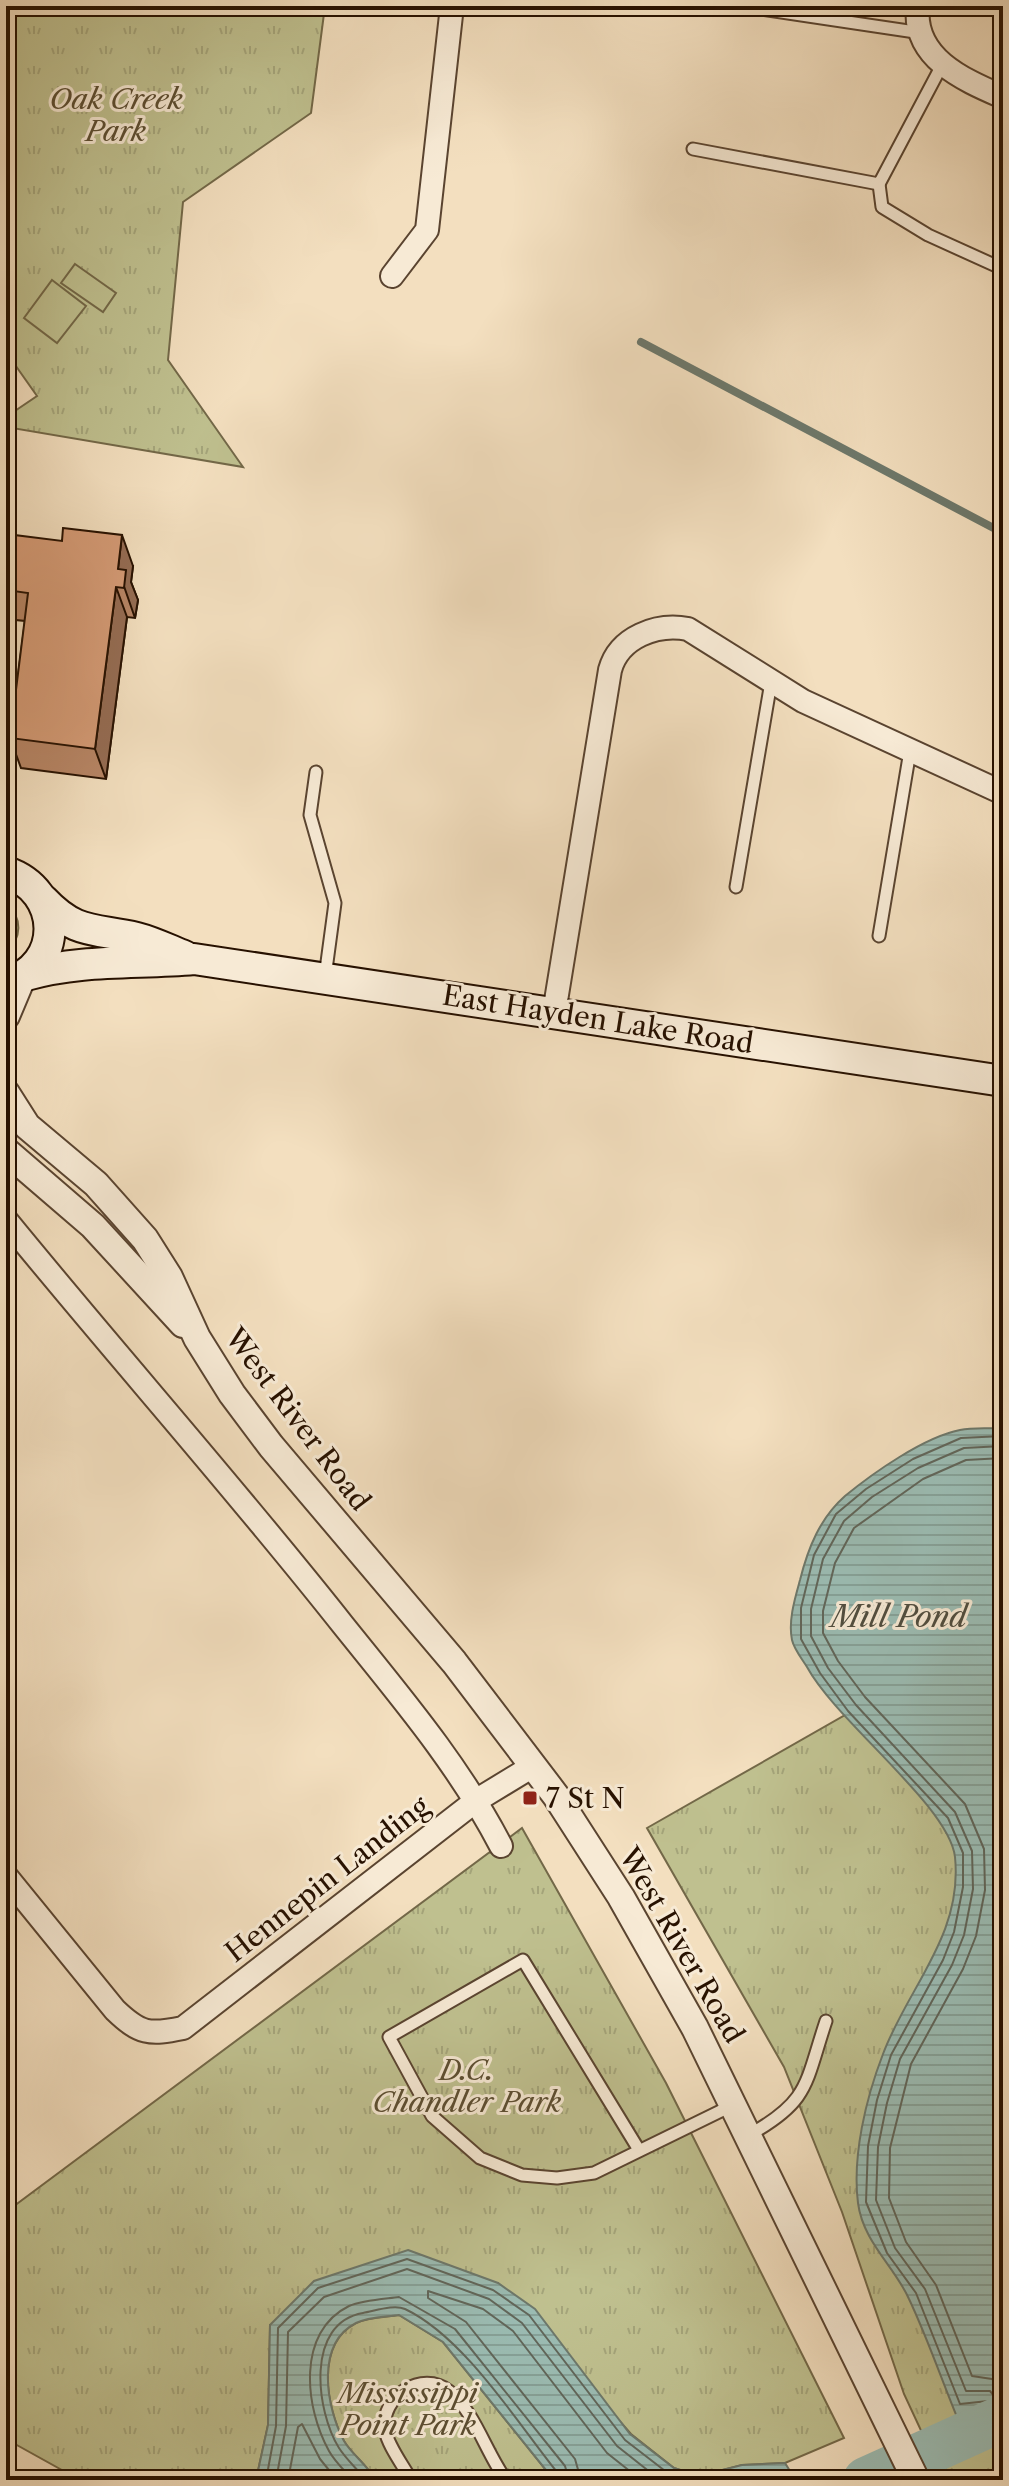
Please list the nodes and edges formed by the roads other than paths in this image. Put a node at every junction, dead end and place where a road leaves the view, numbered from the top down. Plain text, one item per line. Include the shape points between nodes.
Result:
1 (452, 6) edge
2 (740, 6) edge
3 (918, 6) edge
4 (923, 33) junction
5 (942, 65) junction
6 (1003, 97) edge
7 (693, 149) dead end
8 (879, 184) junction
9 (1003, 269) edge
10 (392, 276) dead end
11 (771, 682) junction
12 (910, 751) junction
13 (316, 772) dead end
14 (1003, 793) edge
15 (6, 872) edge
16 (736, 887) dead end
17 (43, 900) junction
18 (879, 936) dead end
19 (194, 959) junction
20 (325, 977) junction
21 (18, 979) edge
22 (554, 1013) junction
23 (6, 1016) edge
24 (1003, 1081) edge
25 (6, 1093) edge
26 (6, 1151) edge
27 (6, 1220) edge
28 (197, 1338) junction
29 (533, 1766) junction
30 (477, 1800) junction
31 (501, 1846) dead end
32 (6, 1876) edge
33 (826, 2021) dead end
34 (735, 2105) junction
35 (749, 2135) junction
36 (639, 2150) junction
37 (411, 2480) edge
38 (506, 2480) edge
39 (916, 2480) edge

1 - 10 street via 427,230
2 - 4 lane
3 - 4 street
4 - 5 street
5 - 6 street
5 - 8 lane
7 - 8 lane
8 - 9 lane via 882,207
11 - 12 street
11 - 16 lane
11 - 22 street via 709,640 671,626 620,648 608,678
12 - 14 street
12 - 18 lane
13 - 20 lane via 310,815 335,903
15 - 17 main road, East Hayden Lake Road via 22,878
17 - 19 main road, East Hayden Lake Road via 72,926 139,939
17 - 21 main road via 50,932 46,949
19 - 20 main road, East Hayden Lake Road
19 - 21 main road, East Hayden Lake Road via 137,964 107,960 55,966
20 - 22 main road, East Hayden Lake Road
21 - 23 street
22 - 24 main road, East Hayden Lake Road
25 - 28 street, West River Road via 27,1126 96,1184 145,1239
26 - 28 street, West River Road via 93,1226
27 - 30 street via 321,1597
28 - 29 street, West River Road via 271,1446 454,1662
29 - 30 street, Hennepin Landing
29 - 34 street, West River Road via 621,1897
30 - 31 street
30 - 32 street, Hennepin Landing via 183,2028 156,2033 134,2028 115,2010
33 - 35 lane via 802,2094 784,2115
34 - 35 street, West River Road
34 - 36 lane
35 - 39 street, West River Road
36 - 36 lane via 523,1960 389,2037 432,2116 480,2158 522,2175 557,2178 594,2173
37 - 38 lane via 385,2431 387,2414 395,2398 411,2385 429,2382 447,2389 464,2408

